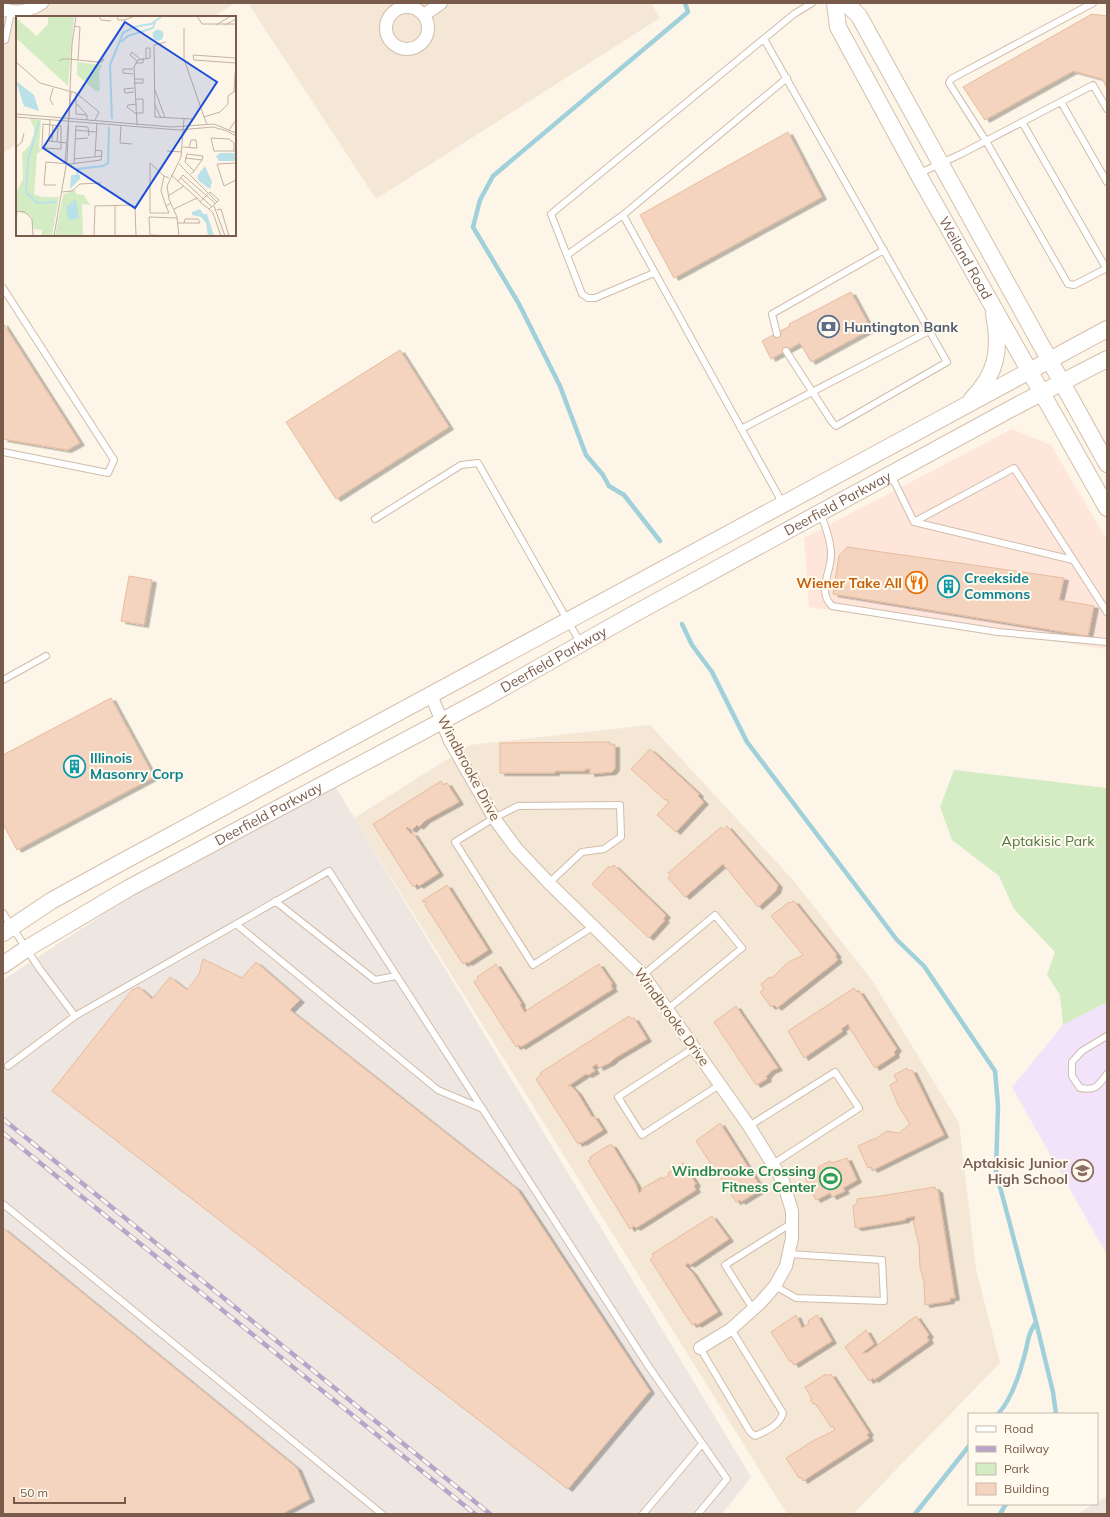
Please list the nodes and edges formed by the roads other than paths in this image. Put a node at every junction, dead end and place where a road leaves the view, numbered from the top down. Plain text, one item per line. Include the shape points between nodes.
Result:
1 (42, 3) edge
2 (441, 3) edge
3 (812, 3) edge
4 (835, 3) edge
5 (846, 3) edge
6 (1093, 3) edge
7 (7, 10) edge
8 (424, 15) dead end
9 (764, 39) junction
10 (5, 40) dead end
11 (786, 78) junction
12 (1061, 102) junction
13 (1107, 109) edge
14 (1022, 122) junction
15 (986, 141) junction
16 (941, 162) junction
17 (918, 174) junction
18 (1107, 182) edge
19 (623, 215) junction
20 (884, 250) junction
21 (568, 255) junction
22 (1106, 268) edge
23 (654, 273) junction
24 (3, 288) edge
25 (992, 305) junction
26 (1107, 329) edge
27 (929, 331) junction
28 (777, 334) dead end
29 (786, 351) dead end
30 (1107, 359) edge
31 (1050, 360) junction
32 (1030, 372) junction
33 (1062, 382) junction
34 (813, 392) junction
35 (1042, 392) junction
36 (965, 407) junction
37 (741, 429) junction
38 (3, 452) edge
39 (1107, 464) edge
40 (891, 475) junction
41 (783, 504) junction
42 (1107, 508) edge
43 (820, 513) junction
44 (375, 519) dead end
45 (914, 522) junction
46 (1073, 560) junction
47 (1107, 612) edge
48 (569, 621) junction
49 (1107, 642) edge
50 (581, 644) junction
51 (46, 656) dead end
52 (3, 680) edge
53 (431, 695) junction
54 (442, 721) junction
55 (494, 818) junction
56 (550, 883) junction
57 (275, 901) junction
58 (3, 913) edge
59 (236, 924) junction
60 (594, 926) junction
61 (7, 930) edge
62 (26, 949) junction
63 (3, 965) edge
64 (643, 975) junction
65 (396, 976) junction
66 (668, 1008) junction
67 (74, 1016) junction
68 (1107, 1036) edge
69 (695, 1048) junction
70 (8, 1066) dead end
71 (1107, 1074) edge
72 (720, 1084) junction
73 (483, 1109) junction
74 (749, 1126) junction
75 (773, 1164) junction
76 (3, 1204) edge
77 (792, 1223) junction
78 (789, 1254) junction
79 (775, 1286) junction
80 (753, 1309) junction
81 (731, 1329) junction
82 (700, 1348) joint
83 (702, 1444) junction
84 (382, 1514) edge
85 (643, 1514) edge
86 (698, 1514) edge

1 - 7 street via 25,11
2 - 8 street
3 - 9 lane
4 - 17 main road, Weiland Road via 838,27
5 - 16 main road, Weiland Road via 859,16
6 - 15 lane via 951,79 950,87
7 - 10 lane
9 - 11 lane
9 - 21 lane via 551,214
11 - 19 lane
11 - 20 lane
12 - 13 lane via 1093,85
12 - 14 lane
12 - 18 lane
14 - 15 lane
14 - 22 lane
15 - 16 lane
15 - 22 lane via 1068,284 1074,285
16 - 17 lane
16 - 31 main road, Weiland Road
17 - 25 main road, Weiland Road
19 - 21 lane
19 - 23 lane
20 - 27 lane
20 - 28 lane via 772,314
21 - 23 lane via 582,294 588,298 596,298
23 - 37 lane
24 - 38 lane via 114,460 108,473
25 - 32 main road, Weiland Road
25 - 36 main road via 997,328 996,364
26 - 31 main road, Deerfield Parkway
27 - 34 lane
27 - 34 lane via 947,362 840,425 836,426 832,422
29 - 34 lane
30 - 33 main road, Deerfield Parkway
31 - 32 main road, Deerfield Parkway
31 - 33 main road, Weiland Road
32 - 35 main road, Weiland Road
32 - 36 main road, Deerfield Parkway
33 - 35 main road, Deerfield Parkway
33 - 39 main road, Weiland Road
34 - 37 lane
35 - 40 main road, Deerfield Parkway
35 - 42 main road, Weiland Road
36 - 41 main road, Deerfield Parkway
37 - 41 lane
40 - 43 main road, Deerfield Parkway
40 - 45 lane
41 - 48 main road, Deerfield Parkway
43 - 49 lane via 832,555 824,589 826,600 832,606 998,632
43 - 50 main road, Deerfield Parkway
44 - 48 lane via 461,465 478,463
45 - 46 lane
45 - 46 lane via 1014,468
46 - 47 lane
48 - 50 lane
48 - 53 main road, Deerfield Parkway
50 - 54 main road, Deerfield Parkway
51 - 52 lane
53 - 54 street, Windbrooke Drive
53 - 61 main road, Deerfield Parkway via 51,901
54 - 55 street, Windbrooke Drive via 450,741
54 - 62 main road, Deerfield Parkway via 129,888
55 - 56 street, Windbrooke Drive via 516,848
55 - 56 lane via 518,806 620,805 621,837 604,849 582,852
55 - 60 lane via 455,842 533,965
56 - 60 street, Windbrooke Drive
57 - 59 lane
57 - 65 lane via 375,980
57 - 65 lane via 328,871
58 - 61 lane
59 - 67 lane
59 - 73 lane via 438,1090
60 - 64 street, Windbrooke Drive
61 - 62 lane
62 - 63 main road, Deerfield Parkway
62 - 67 lane
64 - 66 street, Windbrooke Drive
64 - 66 lane via 715,915 742,948
65 - 73 lane
66 - 69 street, Windbrooke Drive
67 - 70 lane
68 - 71 lane via 1082,1051 1072,1062 1072,1076 1080,1088 1090,1090 1099,1085
69 - 72 street, Windbrooke Drive
69 - 72 lane via 618,1097 642,1135
72 - 74 street, Windbrooke Drive
73 - 83 lane via 649,1367
74 - 75 street, Windbrooke Drive
74 - 75 lane via 835,1072 859,1108
75 - 77 street, Windbrooke Drive via 783,1181 792,1211
76 - 84 lane
77 - 78 street, Windbrooke Drive
77 - 80 lane via 725,1265
78 - 79 street, Windbrooke Drive via 786,1266
78 - 79 lane via 882,1260 884,1301 796,1298
79 - 80 street, Windbrooke Drive
80 - 81 street, Windbrooke Drive
81 - 82 street, Windbrooke Drive
81 - 82 lane via 783,1413 781,1420 765,1432 755,1436 750,1432
83 - 85 lane
83 - 86 lane via 727,1479

